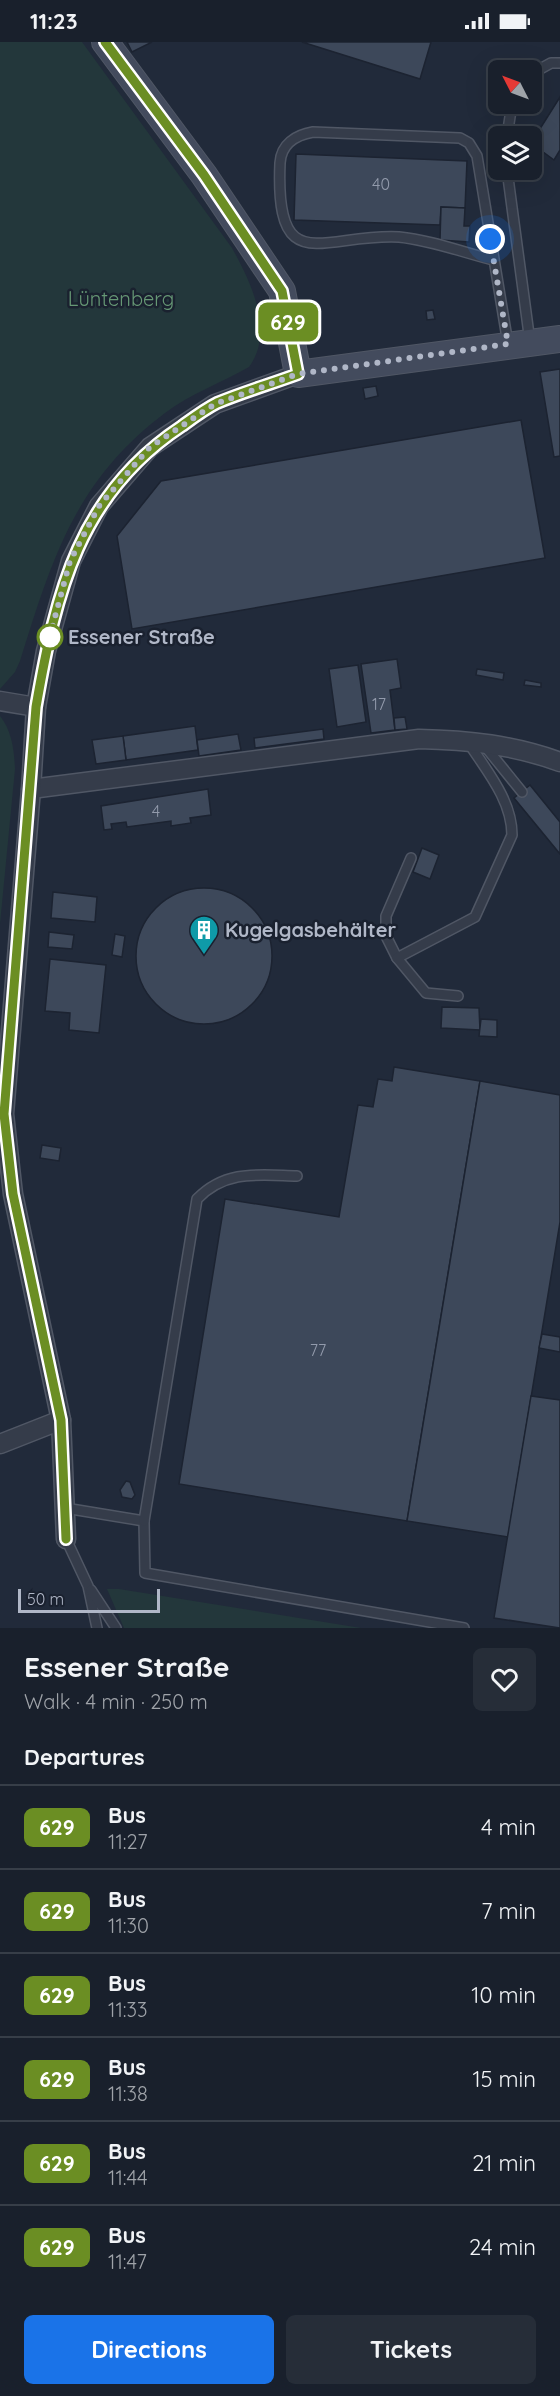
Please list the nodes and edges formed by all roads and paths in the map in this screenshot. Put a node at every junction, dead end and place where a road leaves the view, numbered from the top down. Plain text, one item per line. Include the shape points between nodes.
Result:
1 (105, 42) edge
2 (560, 63) edge
3 (542, 68) edge
4 (508, 180) edge
5 (493, 260) junction
6 (560, 339) edge
7 (519, 343) junction
8 (298, 374) junction
9 (0, 701) edge
10 (36, 707) junction
11 (475, 741) junction
12 (560, 762) edge
13 (31, 789) junction
14 (522, 792) dead end
15 (411, 858) dead end
16 (397, 958) junction
17 (458, 996) dead end
18 (297, 1176) dead end
19 (61, 1420) junction
20 (0, 1444) edge
21 (65, 1508) junction
22 (144, 1521) junction
23 (66, 1539) joint
24 (88, 1586) junction
25 (97, 1628) edge
26 (116, 1628) edge
27 (464, 1628) edge

1 - 8 street via 204,175 282,291
2 - 3 lane
4 - 7 lane
5 - 5 lane via 477,156 469,143 460,138 313,132 299,135 280,156 279,190 286,226 299,240 328,244 401,238
5 - 7 lane
6 - 7 street
7 - 8 street
8 - 10 street via 207,409 150,447 99,506 70,561
9 - 10 street
10 - 13 street
11 - 12 street
11 - 13 street via 419,739
11 - 14 lane
11 - 16 lane via 502,795 512,821 512,835 475,917
13 - 19 street via 4,1114 13,1194
15 - 16 lane via 386,916 386,936
16 - 17 lane via 426,993
18 - 22 lane via 247,1174 210,1185 197,1199
19 - 20 street
19 - 21 street
21 - 22 lane
21 - 23 street
22 - 27 lane via 145,1573
23 - 24 lane
24 - 25 lane
24 - 26 lane

